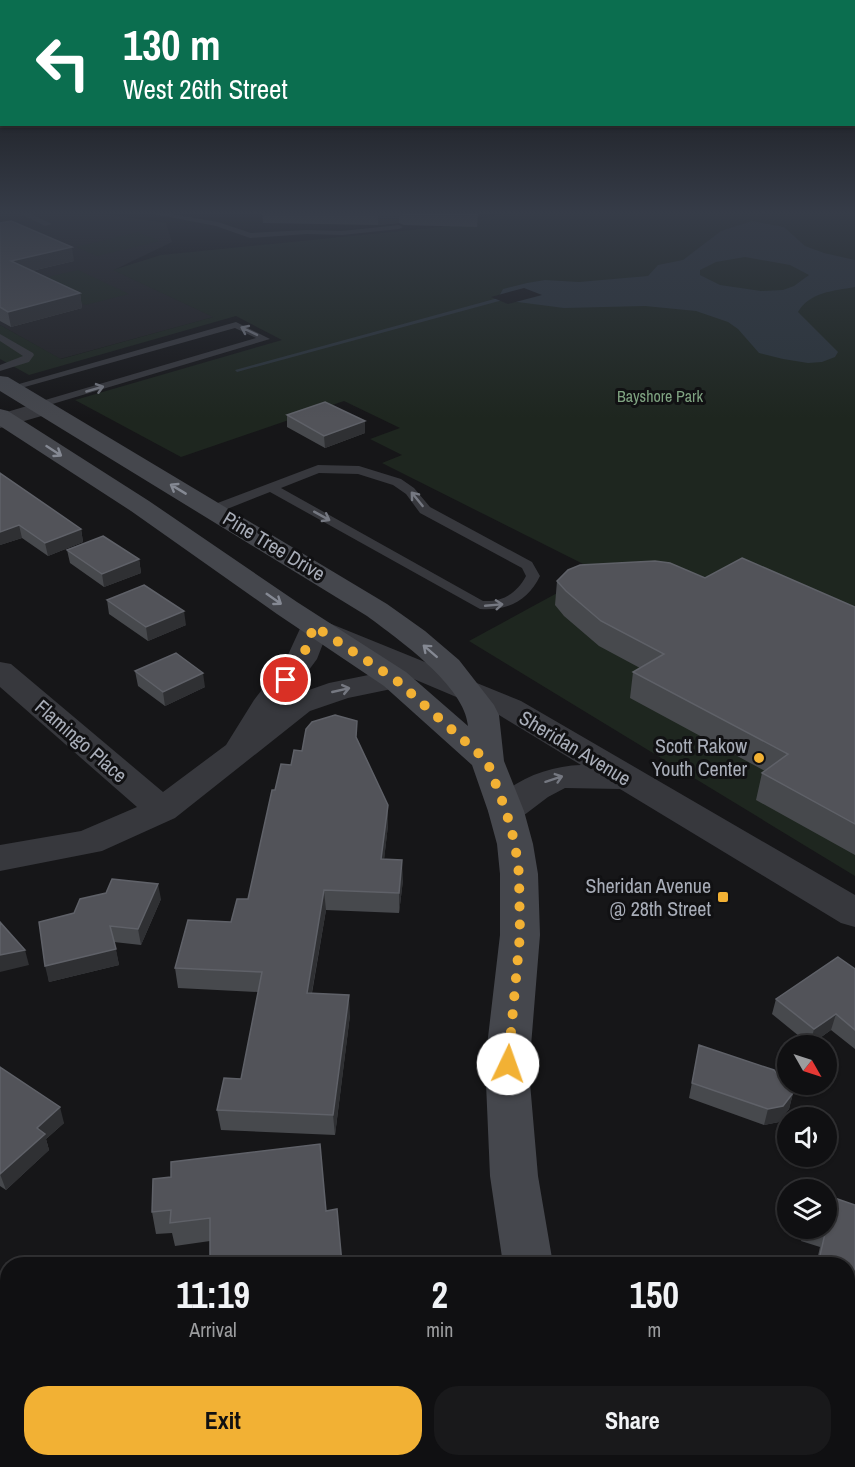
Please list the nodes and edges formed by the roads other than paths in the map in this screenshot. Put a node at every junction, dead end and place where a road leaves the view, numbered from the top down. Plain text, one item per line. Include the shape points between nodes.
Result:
1 (0, 338) edge
2 (0, 368) edge
3 (5, 385) edge
4 (41, 407) junction
5 (2, 419) edge
6 (271, 487) junction
7 (212, 510) junction
8 (314, 626) junction
9 (0, 671) edge
10 (395, 679) junction
11 (470, 693) junction
12 (239, 752) junction
13 (487, 761) junction
14 (625, 778) junction
15 (162, 810) junction
16 (506, 811) junction
17 (0, 858) edge
18 (855, 913) edge
19 (527, 1257) edge

1 - 2 lane via 29,356
3 - 4 main road, Pine Tree Drive
4 -> 3 lane via 265,339 236,325
4 - 5 street
7 -> 4 main road, Pine Tree Drive
5 -> 8 main road, Pine Tree Drive via 140,506
6 -> 6 lane via 480,605 491,606 518,597 533,576 527,565 425,510 410,491 379,475 359,470 318,469
6 - 7 lane
11 -> 7 main road, Pine Tree Drive via 448,667 395,623
8 - 10 main road, Pine Tree Drive
8 - 11 street, Sheridan Avenue
8 - 12 street via 302,659 265,707
9 - 15 street, Flamingo Place
12 -> 10 street via 308,699
10 - 13 main road, Pine Tree Drive
11 - 13 main road, Pine Tree Drive via 483,714
11 - 14 street, Sheridan Avenue via 510,708
12 - 15 street
13 - 16 main road, Pine Tree Drive
16 -> 14 street via 537,785 555,777
14 - 18 street, Sheridan Avenue
15 - 17 street via 89,842
16 - 19 main road, Pine Tree Drive via 515,844 520,905 509,1046 510,1130

